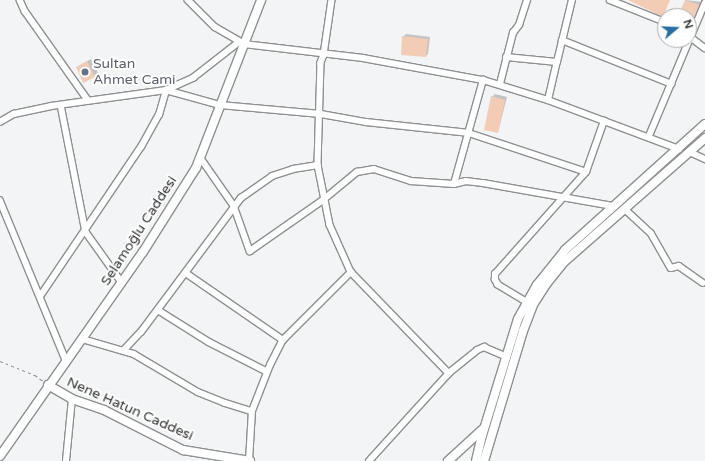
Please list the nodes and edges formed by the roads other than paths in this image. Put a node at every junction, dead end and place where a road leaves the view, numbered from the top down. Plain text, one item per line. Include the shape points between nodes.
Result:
1 (20, 0) edge
2 (188, 0) edge
3 (261, 0) edge
4 (332, 0) edge
5 (527, 0) edge
6 (572, 0) edge
7 (610, 0) edge
8 (196, 3) edge
9 (705, 3) edge
10 (657, 19) edge
11 (697, 21) edge
12 (562, 40) junction
13 (241, 43) junction
14 (686, 48) edge
15 (324, 55) junction
16 (506, 57) junction
17 (557, 62) junction
18 (483, 80) junction
19 (500, 84) junction
20 (672, 84) junction
21 (166, 90) junction
22 (88, 100) junction
23 (548, 100) junction
24 (61, 105) junction
25 (220, 105) junction
26 (321, 114) junction
27 (604, 121) junction
28 (0, 122) edge
29 (705, 124) edge
30 (469, 133) junction
31 (649, 136) junction
32 (705, 138) edge
33 (679, 149) junction
34 (690, 152) junction
35 (200, 158) junction
36 (705, 159) edge
37 (318, 165) junction
38 (586, 172) junction
39 (454, 184) junction
40 (564, 196) junction
41 (323, 200) junction
42 (1, 203) edge
43 (234, 206) junction
44 (614, 206) junction
45 (625, 209) junction
46 (86, 232) junction
47 (352, 272) junction
48 (186, 273) junction
49 (122, 282) junction
50 (703, 283) dead end
51 (41, 295) junction
52 (526, 302) junction
53 (158, 310) junction
54 (82, 339) junction
55 (283, 340) junction
56 (123, 351) junction
57 (507, 357) junction
58 (66, 360) junction
59 (266, 371) junction
60 (448, 373) junction
61 (48, 385) junction
62 (72, 399) junction
63 (252, 410) junction
64 (484, 428) junction
65 (0, 456) edge
66 (66, 461) edge
67 (250, 461) edge
68 (369, 461) edge
69 (448, 461) edge
70 (476, 461) edge
71 (484, 461) edge

1 - 22 street via 25,11
2 - 8 street
3 - 13 main road, Selamoğlu Caddesi
4 - 15 street
5 - 16 street
6 - 12 street
7 - 10 street
8 - 13 street via 215,27
9 - 11 street
12 - 17 street
12 - 20 street
13 - 15 street
13 - 21 street via 193,78
13 - 25 main road, Selamoğlu Caddesi
14 - 20 street
15 - 18 street via 362,58
15 - 26 street via 320,72
16 - 17 street
16 - 19 street
17 - 23 street
18 - 19 street
18 - 30 street
19 - 23 street
20 - 31 street
21 - 22 street
21 - 25 street
21 - 46 street via 158,115 141,147
22 - 24 street
23 - 27 street
24 - 28 street via 14,114
24 - 46 street
25 - 26 street
25 - 35 main road, Selamoğlu Caddesi
26 - 30 street via 366,122
26 - 37 street
27 - 31 street
27 - 38 street
29 - 33 main road
30 - 38 street
30 - 39 street
31 - 33 street
32 - 34 main road
33 - 44 main road
34 - 36 street
34 - 45 main road
35 - 43 street
35 - 49 main road, Selamoğlu Caddesi
37 - 41 street
37 - 43 street via 272,176
38 - 40 street
39 - 40 street via 466,181
39 - 41 street via 411,181 366,169 357,172
40 - 44 street
40 - 52 street via 495,274 498,285
41 - 43 street via 250,251
41 - 47 street via 332,232
42 - 51 street
43 - 48 street
44 - 52 main road via 565,250
45 - 50 street via 650,233 671,268 679,266
45 - 71 main road via 564,262 534,303 523,331
46 - 49 street
46 - 51 street
47 - 55 street
47 - 60 street
48 - 53 street
48 - 55 street
49 - 54 main road, Selamoğlu Caddesi
51 - 58 street
52 - 57 main road
53 - 56 street
53 - 59 street via 209,342
54 - 56 street
54 - 58 main road, Selamoğlu Caddesi
55 - 59 street
56 - 63 street via 134,354 198,392 225,404
57 - 60 street via 484,347
57 - 64 main road
58 - 61 main road, Selamoğlu Caddesi
59 - 63 street
60 - 68 street
61 - 62 main road, Nene Hatun Caddesi
61 - 65 main road, Selamoğlu Caddesi
62 - 66 street
62 - 67 main road, Nene Hatun Caddesi via 104,410 183,450
63 - 67 street
64 - 69 main road
64 - 70 main road

